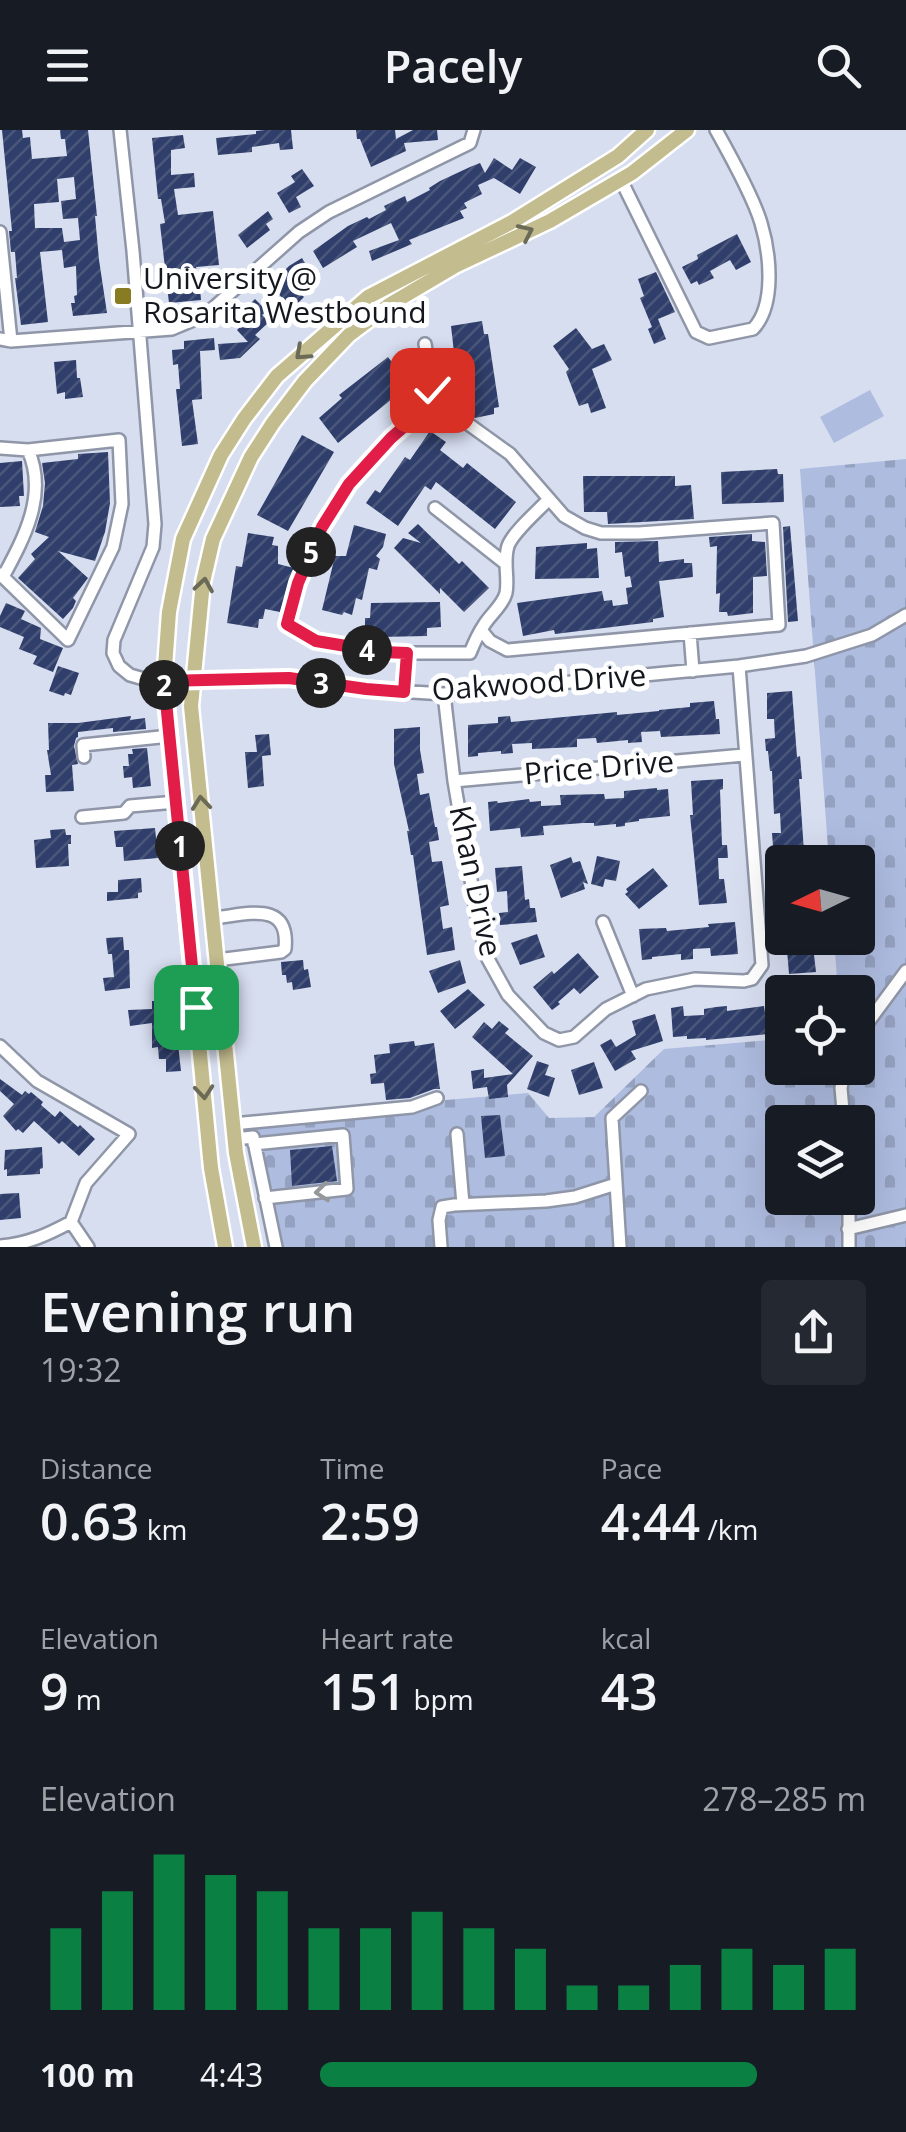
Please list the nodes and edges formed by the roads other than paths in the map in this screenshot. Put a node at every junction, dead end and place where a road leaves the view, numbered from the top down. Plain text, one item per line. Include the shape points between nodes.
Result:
1 (120, 130) edge
2 (474, 130) edge
3 (647, 130) edge
4 (687, 130) edge
5 (716, 130) edge
6 (621, 180) junction
7 (0, 232) edge
8 (140, 332) junction
9 (5, 340) edge
10 (425, 344) dead end
11 (431, 403) junction
12 (0, 448) edge
13 (28, 450) junction
14 (549, 499) junction
15 (436, 508) dead end
16 (506, 564) junction
17 (2, 575) edge
18 (906, 614) edge
19 (481, 630) junction
20 (690, 633) junction
21 (407, 653) junction
22 (739, 666) junction
23 (693, 670) junction
24 (164, 681) junction
25 (193, 682) junction
26 (404, 692) junction
27 (444, 694) junction
28 (170, 736) junction
29 (744, 755) junction
30 (84, 757) dead end
31 (454, 781) junction
32 (176, 802) junction
33 (82, 817) dead end
34 (214, 918) junction
35 (603, 922) dead end
36 (218, 960) junction
37 (906, 971) edge
38 (632, 996) junction
39 (875, 1013) edge
40 (0, 1046) edge
41 (641, 1091) dead end
42 (438, 1098) dead end
43 (234, 1132) junction
44 (457, 1134) dead end
45 (254, 1144) junction
46 (616, 1184) junction
47 (265, 1198) junction
48 (464, 1204) junction
49 (848, 1215) edge
50 (906, 1215) edge
51 (71, 1222) junction
52 (58, 1229) junction
53 (848, 1229) junction
54 (0, 1246) edge
55 (60, 1247) edge
56 (88, 1247) edge
57 (225, 1247) edge
58 (254, 1247) edge
59 (276, 1247) edge
60 (441, 1247) edge
61 (620, 1247) edge
62 (849, 1247) edge

1 - 8 street
2 - 8 street via 470,143 314,222 211,310 172,329
3 -> 24 main road via 618,156 512,222 368,297 276,376 221,455 183,539
4 - 6 main road
5 - 6 street via 762,226 768,304 753,329 709,338 696,332
25 -> 6 main road via 214,540 251,458 304,381 389,305
7 - 9 street
8 - 9 street
8 - 24 street, Oakwood Drive via 155,524 153,547 113,652 130,675
10 - 11 street
11 - 14 street via 510,454
11 - 21 street via 349,484 322,527 287,624 316,641
12 - 13 street
13 - 17 street via 36,473 34,509
13 - 17 street via 119,440 122,504 112,547 68,640
14 - 16 street via 509,544
14 - 20 street via 564,516 601,533 773,523 779,625
15 - 16 street
16 - 19 street via 506,594
18 - 22 street, Oakwood Drive via 872,635 806,656
19 - 20 street via 507,650
19 - 21 street via 470,653
20 - 23 street
21 - 26 street
22 - 23 street, Oakwood Drive
22 - 29 street
23 - 27 street, Oakwood Drive
24 - 25 street, Oakwood Drive
24 - 28 main road
25 - 26 street, Oakwood Drive via 289,678
34 -> 25 main road
26 - 27 street, Oakwood Drive
27 - 31 street, Khan Drive
28 - 30 street via 84,745
28 - 32 main road
29 - 31 street, Price Drive
29 - 38 street via 762,965 744,981 695,979
31 - 38 street, Khan Drive via 477,916 488,959 508,995 559,1040 574,1037
32 - 33 street
32 -> 57 main road via 211,1168
34 - 36 main road
34 - 36 street via 268,913 285,932 281,952
35 - 38 street
36 - 43 main road
37 - 39 street
40 - 51 street via 37,1081 128,1134 86,1183
41 - 46 street via 612,1118
42 - 43 street
43 - 45 street via 253,1137
43 - 58 main road
44 - 48 street
45 - 47 street
45 -> 47 street via 343,1135 347,1189
46 - 48 street via 546,1201
46 - 61 street
47 - 59 street
48 - 60 street via 442,1207
49 - 53 street
50 - 53 street
51 - 52 street
51 - 56 street
52 - 54 street
52 - 55 street
53 - 62 street

